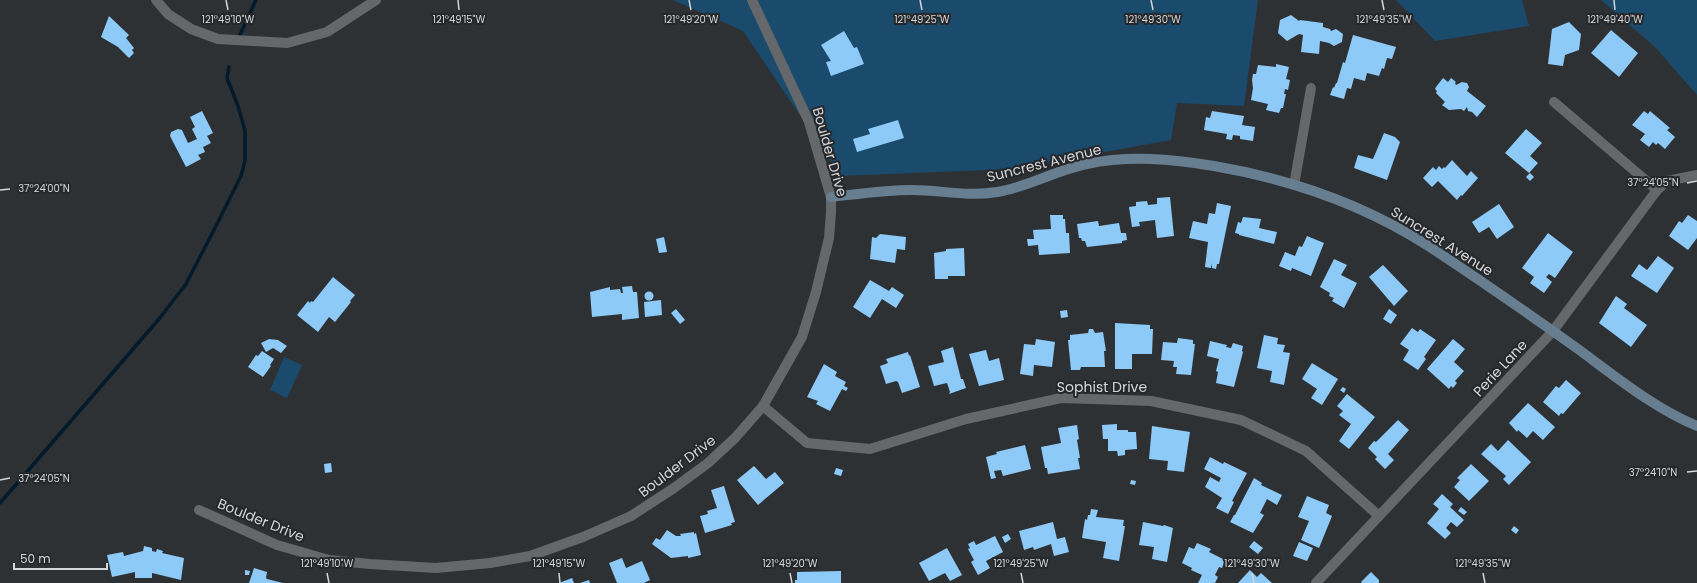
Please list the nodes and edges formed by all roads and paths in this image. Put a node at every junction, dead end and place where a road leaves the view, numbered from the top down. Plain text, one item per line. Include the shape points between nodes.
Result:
1 (156, 0) edge
2 (376, 0) edge
3 (752, 0) edge
4 (1311, 88) dead end
5 (1554, 102) dead end
6 (1697, 175) edge
7 (1294, 185) junction
8 (1657, 190) junction
9 (831, 197) junction
10 (1553, 331) junction
11 (763, 406) junction
12 (1697, 426) edge
13 (199, 510) dead end
14 (1379, 516) junction
15 (1316, 583) edge

1 - 2 street via 168,14 191,29 218,39 287,43 327,32
3 - 9 street, Boulder Drive via 809,122
4 - 7 street
5 - 8 street
6 - 8 street, Perie Lane via 1667,181
7 - 9 street, Suncrest Avenue via 1247,172 1193,163 1122,159 1087,164 996,192 958,194 913,190 875,191
7 - 10 street, Suncrest Avenue via 1341,201 1382,219 1428,246
8 - 10 street, Perie Lane
9 - 11 street, Boulder Drive via 829,238 802,337
10 - 12 street, Suncrest Avenue via 1640,394 1682,420
10 - 14 street, Perie Lane
11 - 13 street, Boulder Drive via 735,438 708,463 631,516 530,556 498,562 436,568 329,560 277,545
11 - 14 street, Sophist Drive via 807,443 870,449 966,419 1061,398 1151,401 1241,420 1306,451
14 - 15 street, Perie Lane

